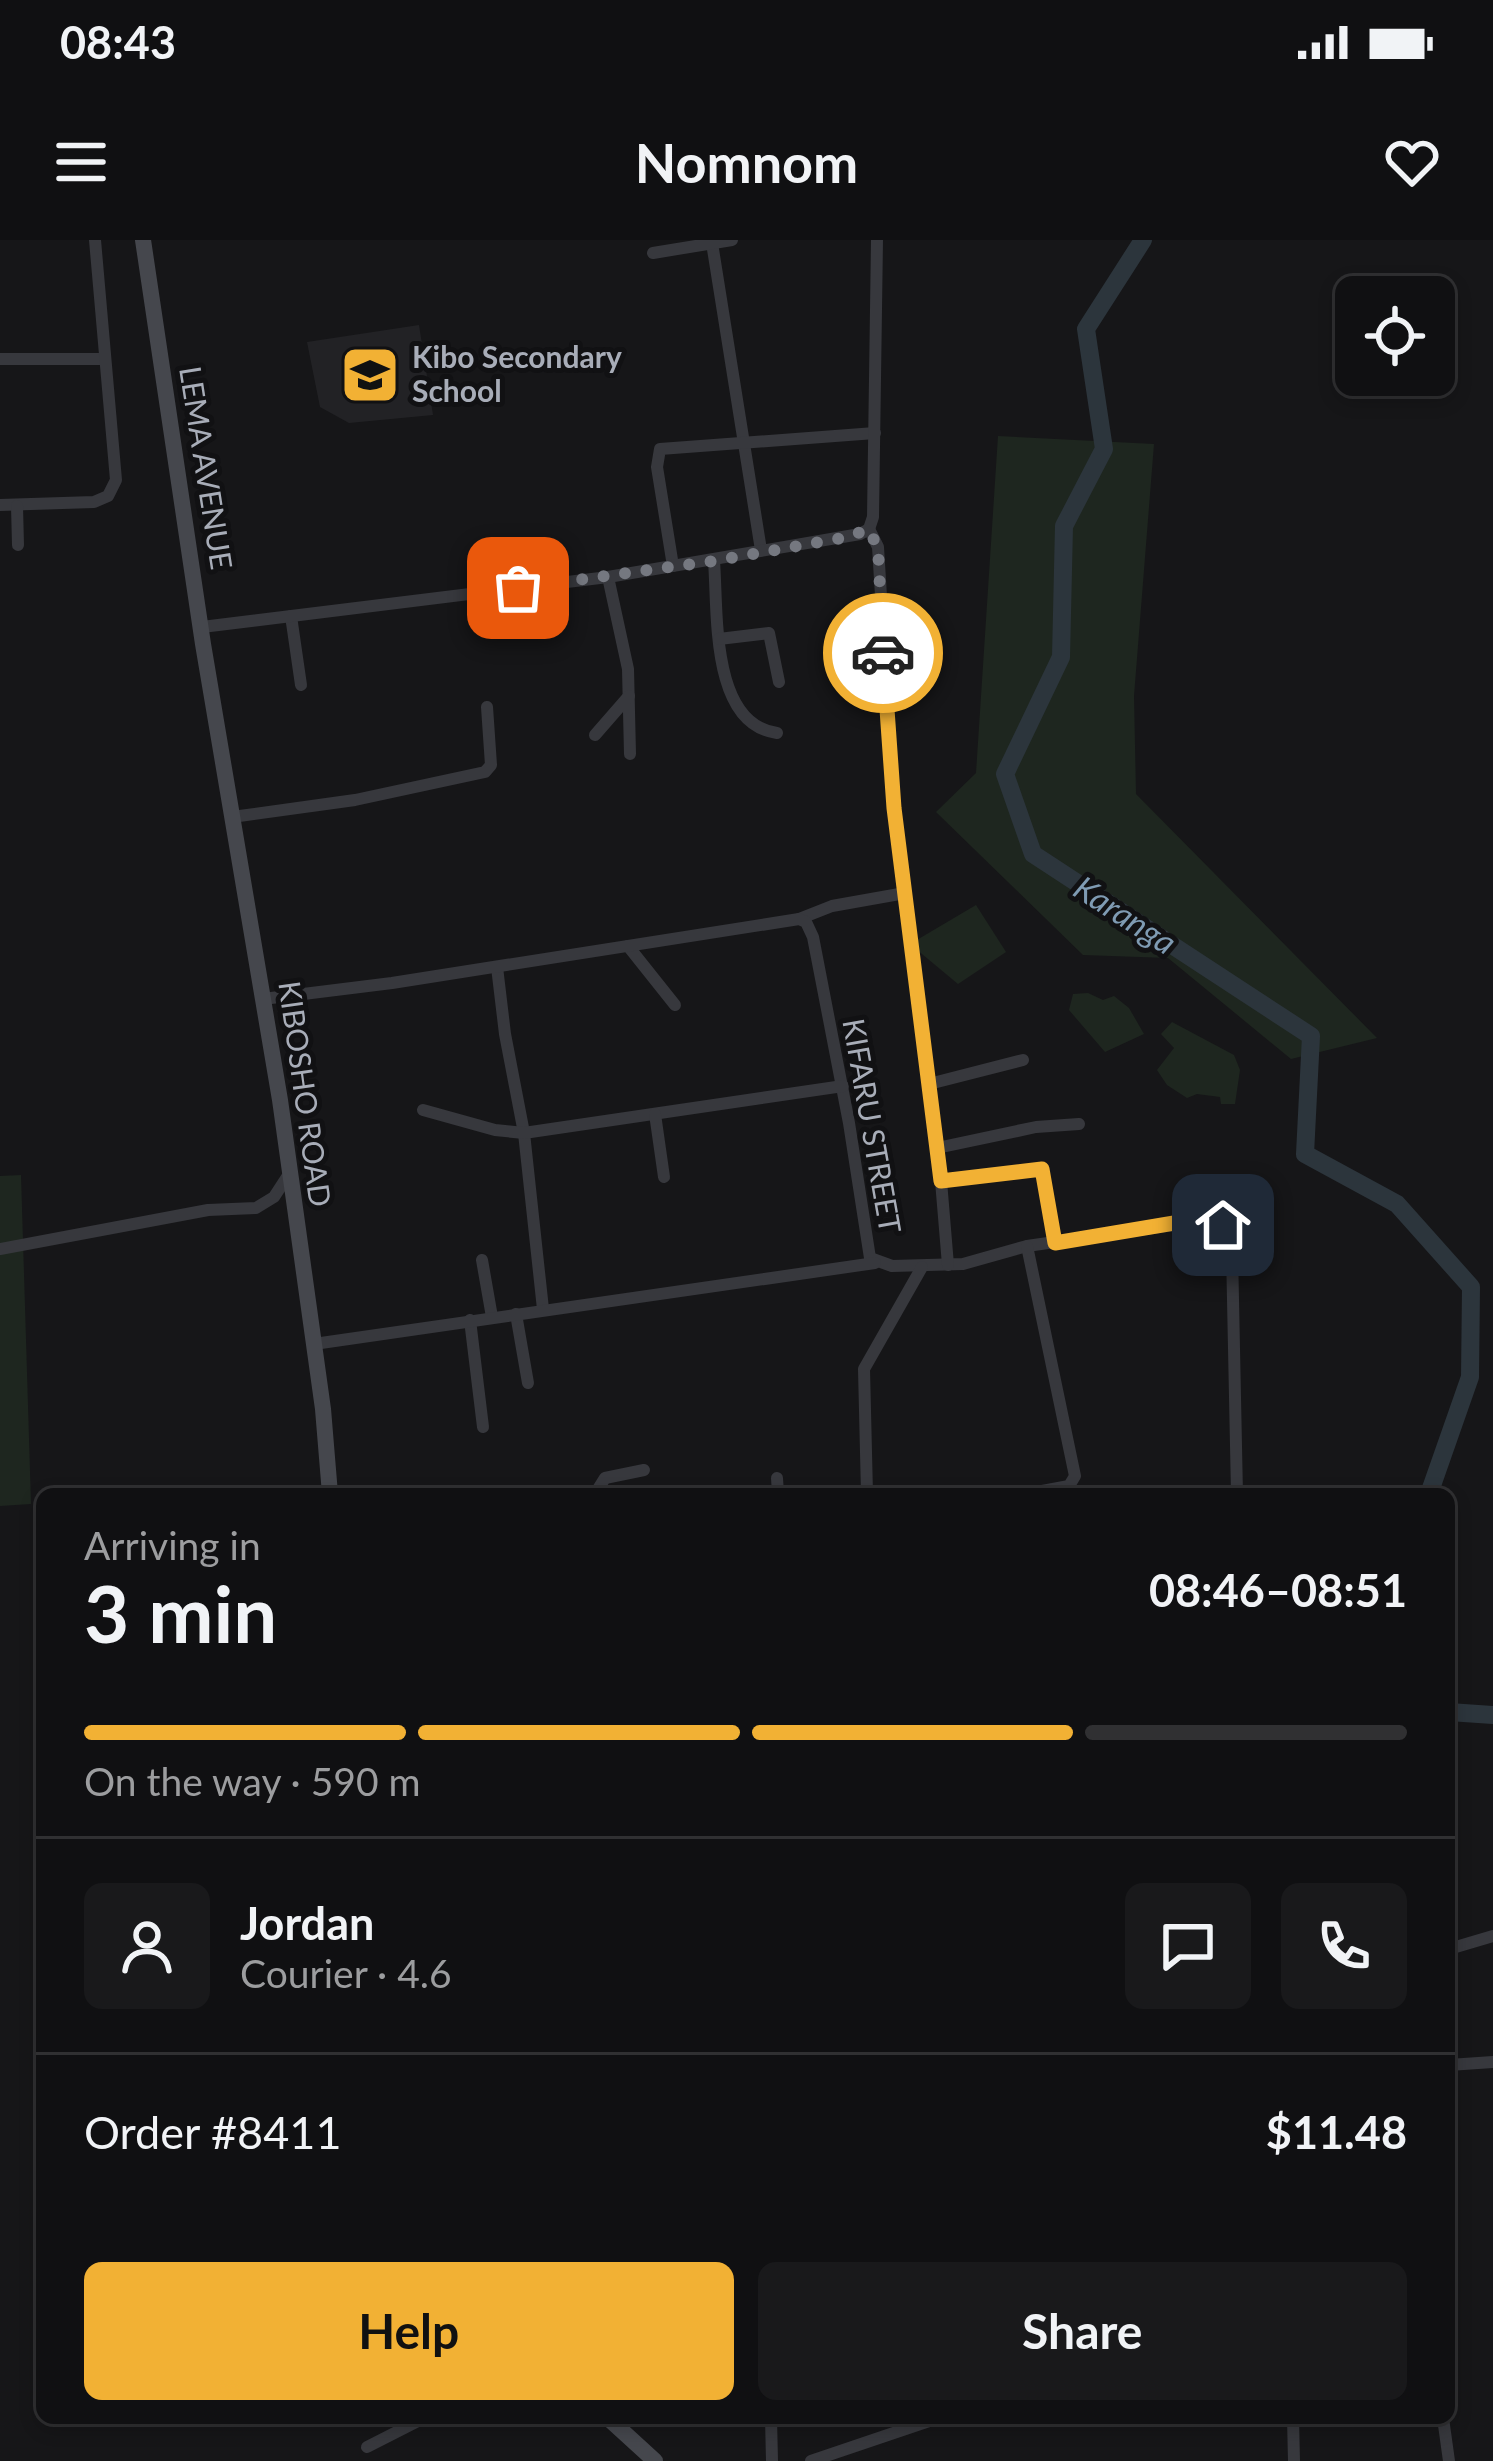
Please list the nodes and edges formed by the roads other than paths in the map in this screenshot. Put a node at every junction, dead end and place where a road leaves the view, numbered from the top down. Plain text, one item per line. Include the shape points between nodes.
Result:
1 (95, 240) edge
2 (143, 240) edge
3 (732, 240) edge
4 (878, 240) edge
5 (712, 243) edge
6 (652, 253) dead end
7 (0, 359) edge
8 (105, 359) junction
9 (875, 433) junction
10 (745, 445) junction
11 (0, 505) edge
12 (17, 506) junction
13 (868, 529) junction
14 (18, 545) dead end
15 (761, 550) junction
16 (714, 561) junction
17 (673, 566) junction
18 (608, 577) junction
19 (291, 616) junction
20 (202, 628) junction
21 (719, 638) junction
22 (778, 682) dead end
23 (301, 685) dead end
24 (630, 695) junction
25 (216, 703) joint
26 (487, 707) dead end
27 (777, 734) dead end
28 (595, 735) dead end
29 (630, 754) dead end
30 (232, 817) junction
31 (905, 893) junction
32 (800, 919) junction
33 (628, 946) junction
34 (497, 968) junction
35 (263, 1000) junction
36 (675, 1005) dead end
37 (1023, 1060) dead end
38 (929, 1084) junction
39 (842, 1086) junction
40 (423, 1110) dead end
41 (655, 1114) junction
42 (1078, 1124) dead end
43 (524, 1133) junction
44 (937, 1148) junction
45 (289, 1174) junction
46 (664, 1178) dead end
47 (941, 1181) junction
48 (1055, 1243) junction
49 (1027, 1246) junction
50 (0, 1250) edge
51 (482, 1260) dead end
52 (875, 1263) junction
53 (948, 1265) junction
54 (922, 1267) junction
55 (543, 1309) junction
56 (516, 1313) junction
57 (492, 1317) junction
58 (470, 1320) junction
59 (314, 1344) junction
60 (528, 1383) dead end
61 (483, 1427) dead end
62 (644, 1470) dead end
63 (777, 1478) dead end
64 (329, 1488) edge
65 (599, 1488) edge
66 (778, 1488) edge
67 (867, 1488) edge
68 (1058, 1488) edge
69 (1237, 1488) edge
70 (1493, 1936) edge
71 (1455, 1946) edge
72 (1493, 2062) edge
73 (1455, 2065) edge
74 (412, 2424) edge
75 (615, 2424) edge
76 (771, 2424) edge
77 (916, 2424) edge
78 (1294, 2424) edge
79 (1444, 2424) edge
80 (367, 2447) dead end
81 (655, 2461) edge
82 (772, 2461) edge
83 (811, 2461) edge
84 (1294, 2461) edge
85 (1449, 2461) edge

1 - 8 street
2 - 20 main road, LEMA AVENUE
3 - 5 street
4 - 9 street
5 - 6 street
5 - 10 street
7 - 8 street
8 - 12 street via 117,463 112,491 94,502
9 - 10 street
9 - 13 street
10 - 15 street
10 - 17 street via 660,449
11 - 12 street
12 - 14 street
13 - 15 street
13 - 31 street via 878,547
15 - 16 street
16 - 17 street
16 - 21 street
17 - 18 street
18 - 19 street
18 - 24 street
19 - 20 street
19 - 23 street
20 - 25 main road, LEMA AVENUE
21 - 22 street via 769,633
21 - 27 street via 730,692 759,729
24 - 28 street
24 - 29 street
25 - 30 main road, KIBOSHO ROAD
26 - 30 street via 485,772
30 - 35 main road, KIBOSHO ROAD
31 - 32 street
31 - 38 street
32 - 33 street
32 - 39 street, KIFARU STREET via 812,937
33 - 34 street
33 - 36 street
34 - 35 street
34 - 43 street
35 - 45 main road, KIBOSHO ROAD
37 - 38 street
38 - 44 street
39 - 41 street
39 - 52 street, KIFARU STREET
40 - 43 street
41 - 43 street
41 - 46 street
42 - 44 street
43 - 55 street
44 - 47 street
45 - 50 street via 256,1208
45 - 59 main road, KIBOSHO ROAD
47 - 48 street via 1042,1169
47 - 53 street
48 - 49 street, KIFARU STREET
48 - 69 street, KIFARU STREET via 1198,1219 1223,1225 1233,1265
49 - 53 street, KIFARU STREET
49 - 68 street via 1075,1475
51 - 57 street
52 - 54 street, KIFARU STREET
52 - 55 street
53 - 54 street, KIFARU STREET
54 - 67 street via 864,1369
55 - 56 street
56 - 57 street
56 - 60 street
57 - 58 street
58 - 59 street
58 - 61 street
59 - 64 main road, KIBOSHO ROAD
62 - 65 street via 605,1478
63 - 66 street
70 - 71 street
72 - 73 street
74 - 80 street
75 - 81 main road
76 - 82 street
77 - 83 street
78 - 84 street
79 - 85 street

